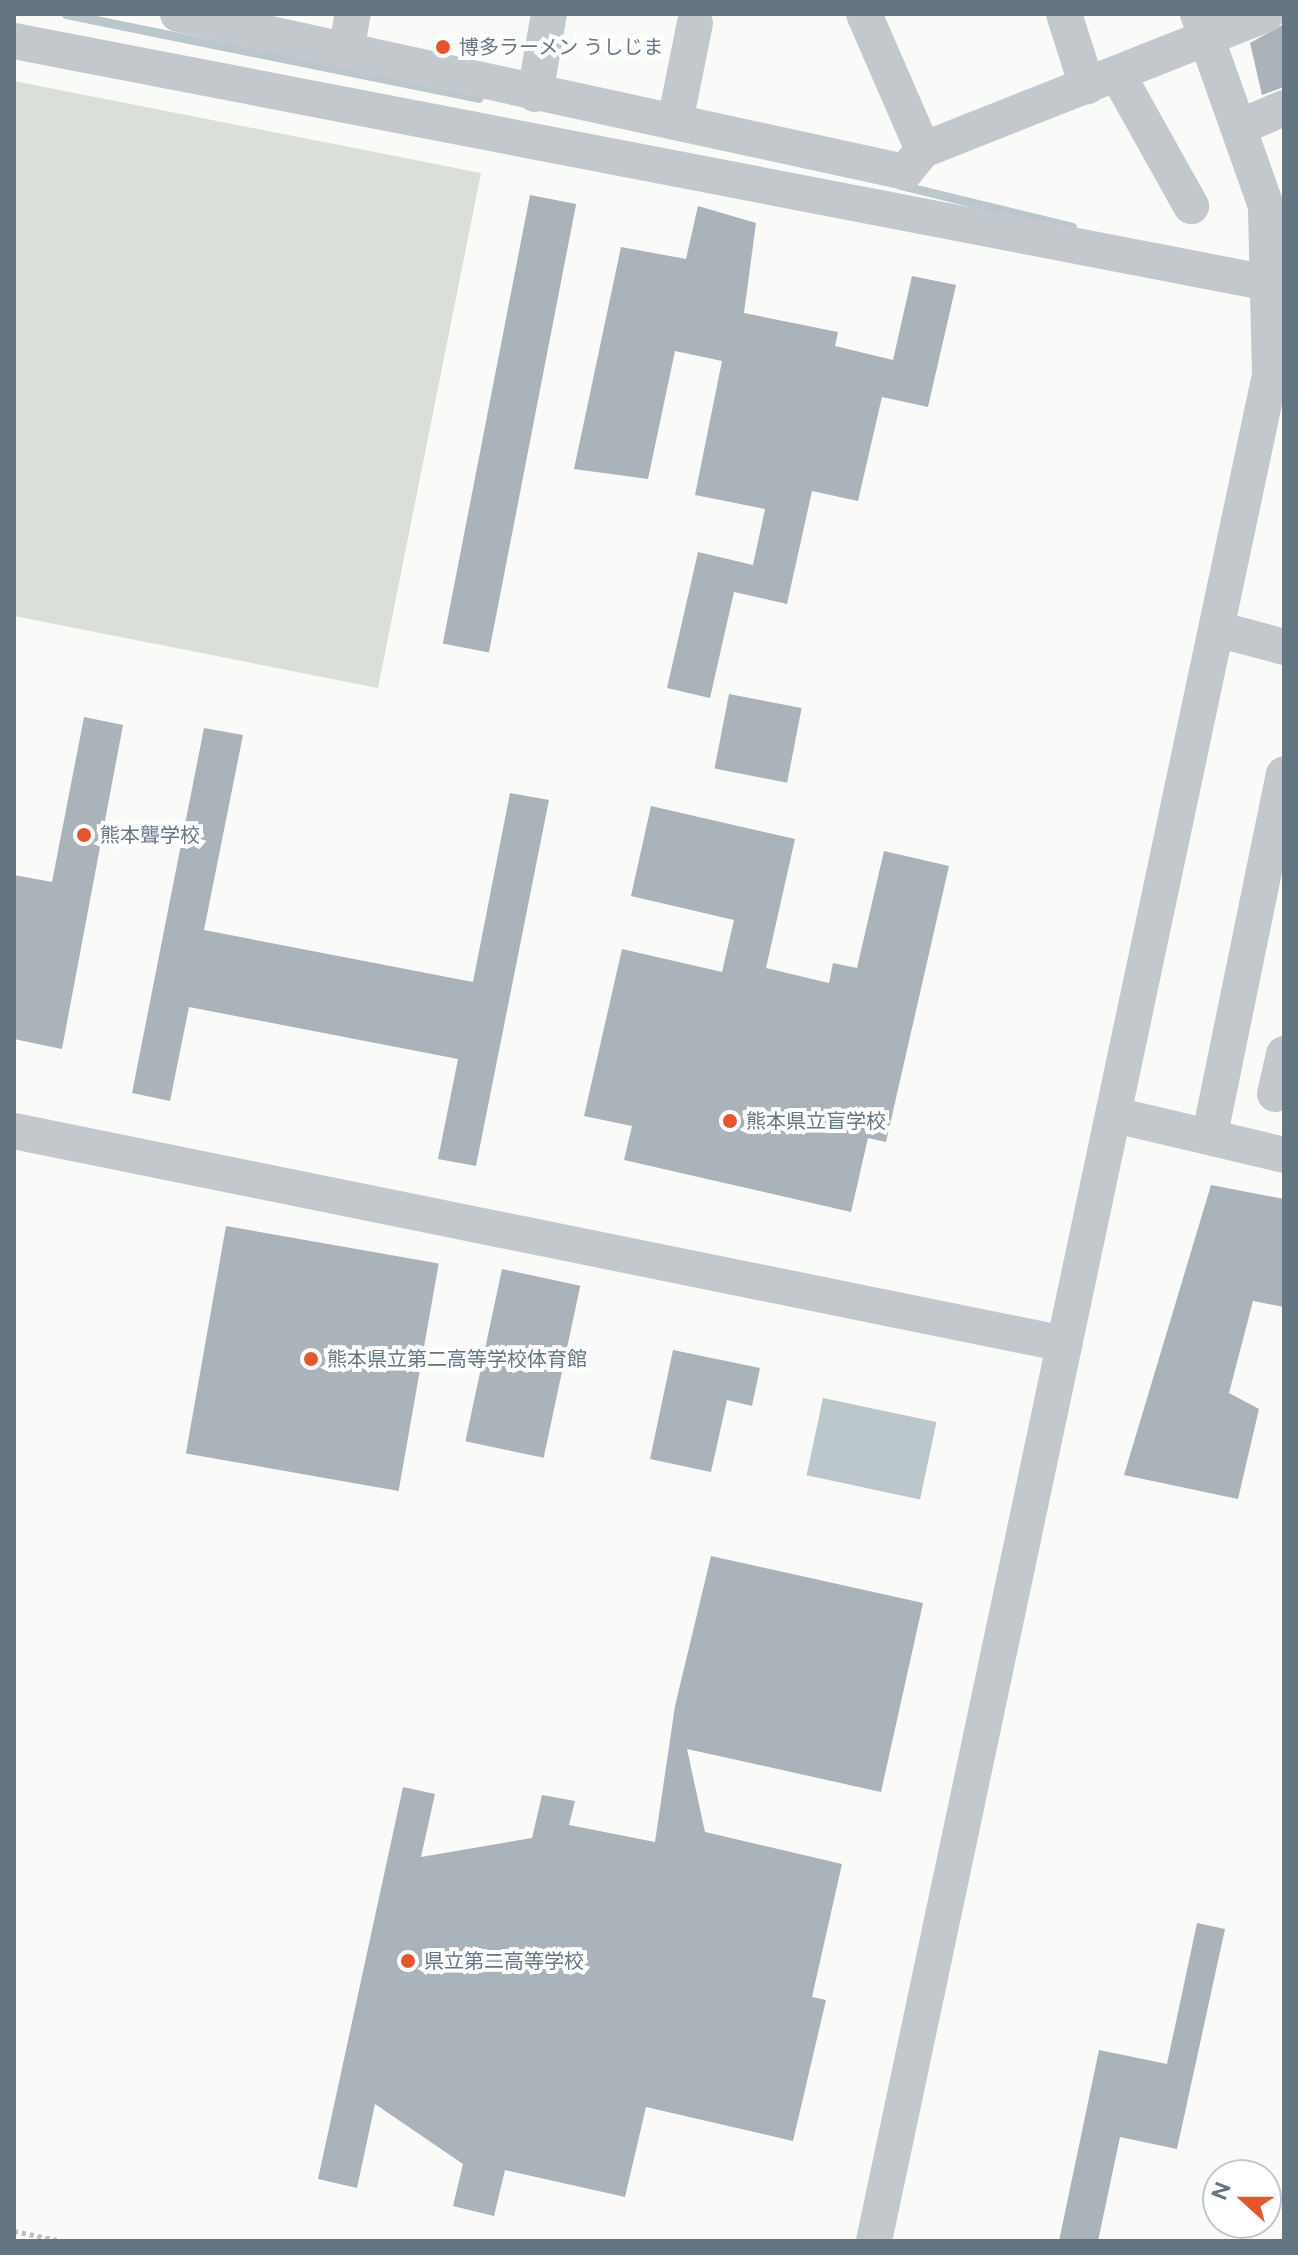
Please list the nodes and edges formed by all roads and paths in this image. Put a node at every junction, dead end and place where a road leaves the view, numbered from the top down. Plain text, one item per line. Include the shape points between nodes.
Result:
1 (178, 14) edge
2 (353, 14) edge
3 (549, 14) edge
4 (864, 14) edge
5 (1064, 14) edge
6 (1266, 14) edge
7 (695, 23) dead end
8 (1201, 24) edge
9 (14, 41) edge
10 (346, 52) junction
11 (429, 72) junction
12 (1103, 82) junction
13 (535, 94) junction
14 (1284, 108) edge
15 (420, 122) junction
16 (675, 122) junction
17 (1240, 127) junction
18 (923, 150) junction
19 (1275, 202) edge
20 (1191, 206) dead end
21 (1276, 285) edge
22 (1277, 376) edge
23 (1217, 629) junction
24 (1284, 647) edge
25 (1284, 775) edge
26 (1284, 1054) edge
27 (1275, 1094) dead end
28 (1115, 1115) junction
29 (14, 1131) edge
30 (1210, 1134) junction
31 (1284, 1155) edge
32 (1065, 1344) junction
33 (14, 2231) edge
34 (62, 2241) edge
35 (874, 2241) edge

1 - 10 street
2 - 10 street
3 - 13 street
4 - 18 street
5 - 12 street
6 - 8 street
7 - 16 street
8 - 12 street
8 - 17 street
9 - 15 street
10 - 11 street
11 - 13 street
11 - 15 street
12 - 18 street
12 - 20 street
13 - 16 street
14 - 17 street
15 - 21 street
16 - 18 street via 905,172
17 - 19 street
19 - 21 street
21 - 22 street
22 - 23 street
23 - 24 street
23 - 28 street
25 - 30 street
26 - 27 street
28 - 30 street
28 - 32 street
29 - 32 street
30 - 31 street
32 - 35 street
33 - 34 path

